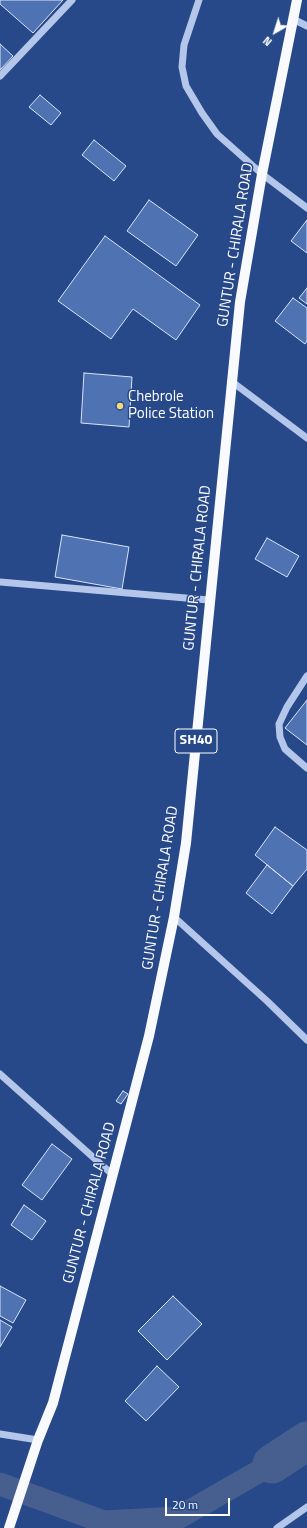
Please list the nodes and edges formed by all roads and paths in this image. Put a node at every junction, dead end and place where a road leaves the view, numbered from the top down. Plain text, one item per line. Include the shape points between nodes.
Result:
1 (72, 0) edge
2 (199, 0) edge
3 (297, 0) edge
4 (293, 19) junction
5 (307, 26) edge
6 (0, 76) edge
7 (262, 174) junction
8 (307, 208) edge
9 (231, 381) junction
10 (307, 438) edge
11 (0, 582) edge
12 (209, 600) junction
13 (307, 676) edge
14 (307, 768) edge
15 (174, 917) junction
16 (307, 1040) edge
17 (0, 1074) edge
18 (113, 1175) junction
19 (0, 1434) edge
20 (38, 1440) junction
21 (307, 1507) edge
22 (9, 1527) edge
23 (277, 1528) edge

1 - 6 street
2 - 7 street via 184,45 182,67 186,86 217,134
3 - 4 main road, GUNTUR - CHIRALA ROAD / SH40
4 - 5 street
4 - 7 main road, GUNTUR - CHIRALA ROAD / SH40
7 - 8 street
7 - 9 main road, GUNTUR - CHIRALA ROAD / SH40 via 240,302
9 - 10 street
9 - 12 main road, GUNTUR - CHIRALA ROAD / SH40
11 - 12 street
12 - 15 main road, GUNTUR - CHIRALA ROAD / SH40 via 186,842
13 - 14 street via 279,724 280,737 285,749
15 - 16 street
15 - 18 main road, GUNTUR - CHIRALA ROAD / SH40 via 149,1036
17 - 18 street
18 - 20 main road, GUNTUR - CHIRALA ROAD / SH40 via 53,1403
19 - 20 street
20 - 22 main road, GUNTUR - CHIRALA ROAD / SH40
21 - 23 street

